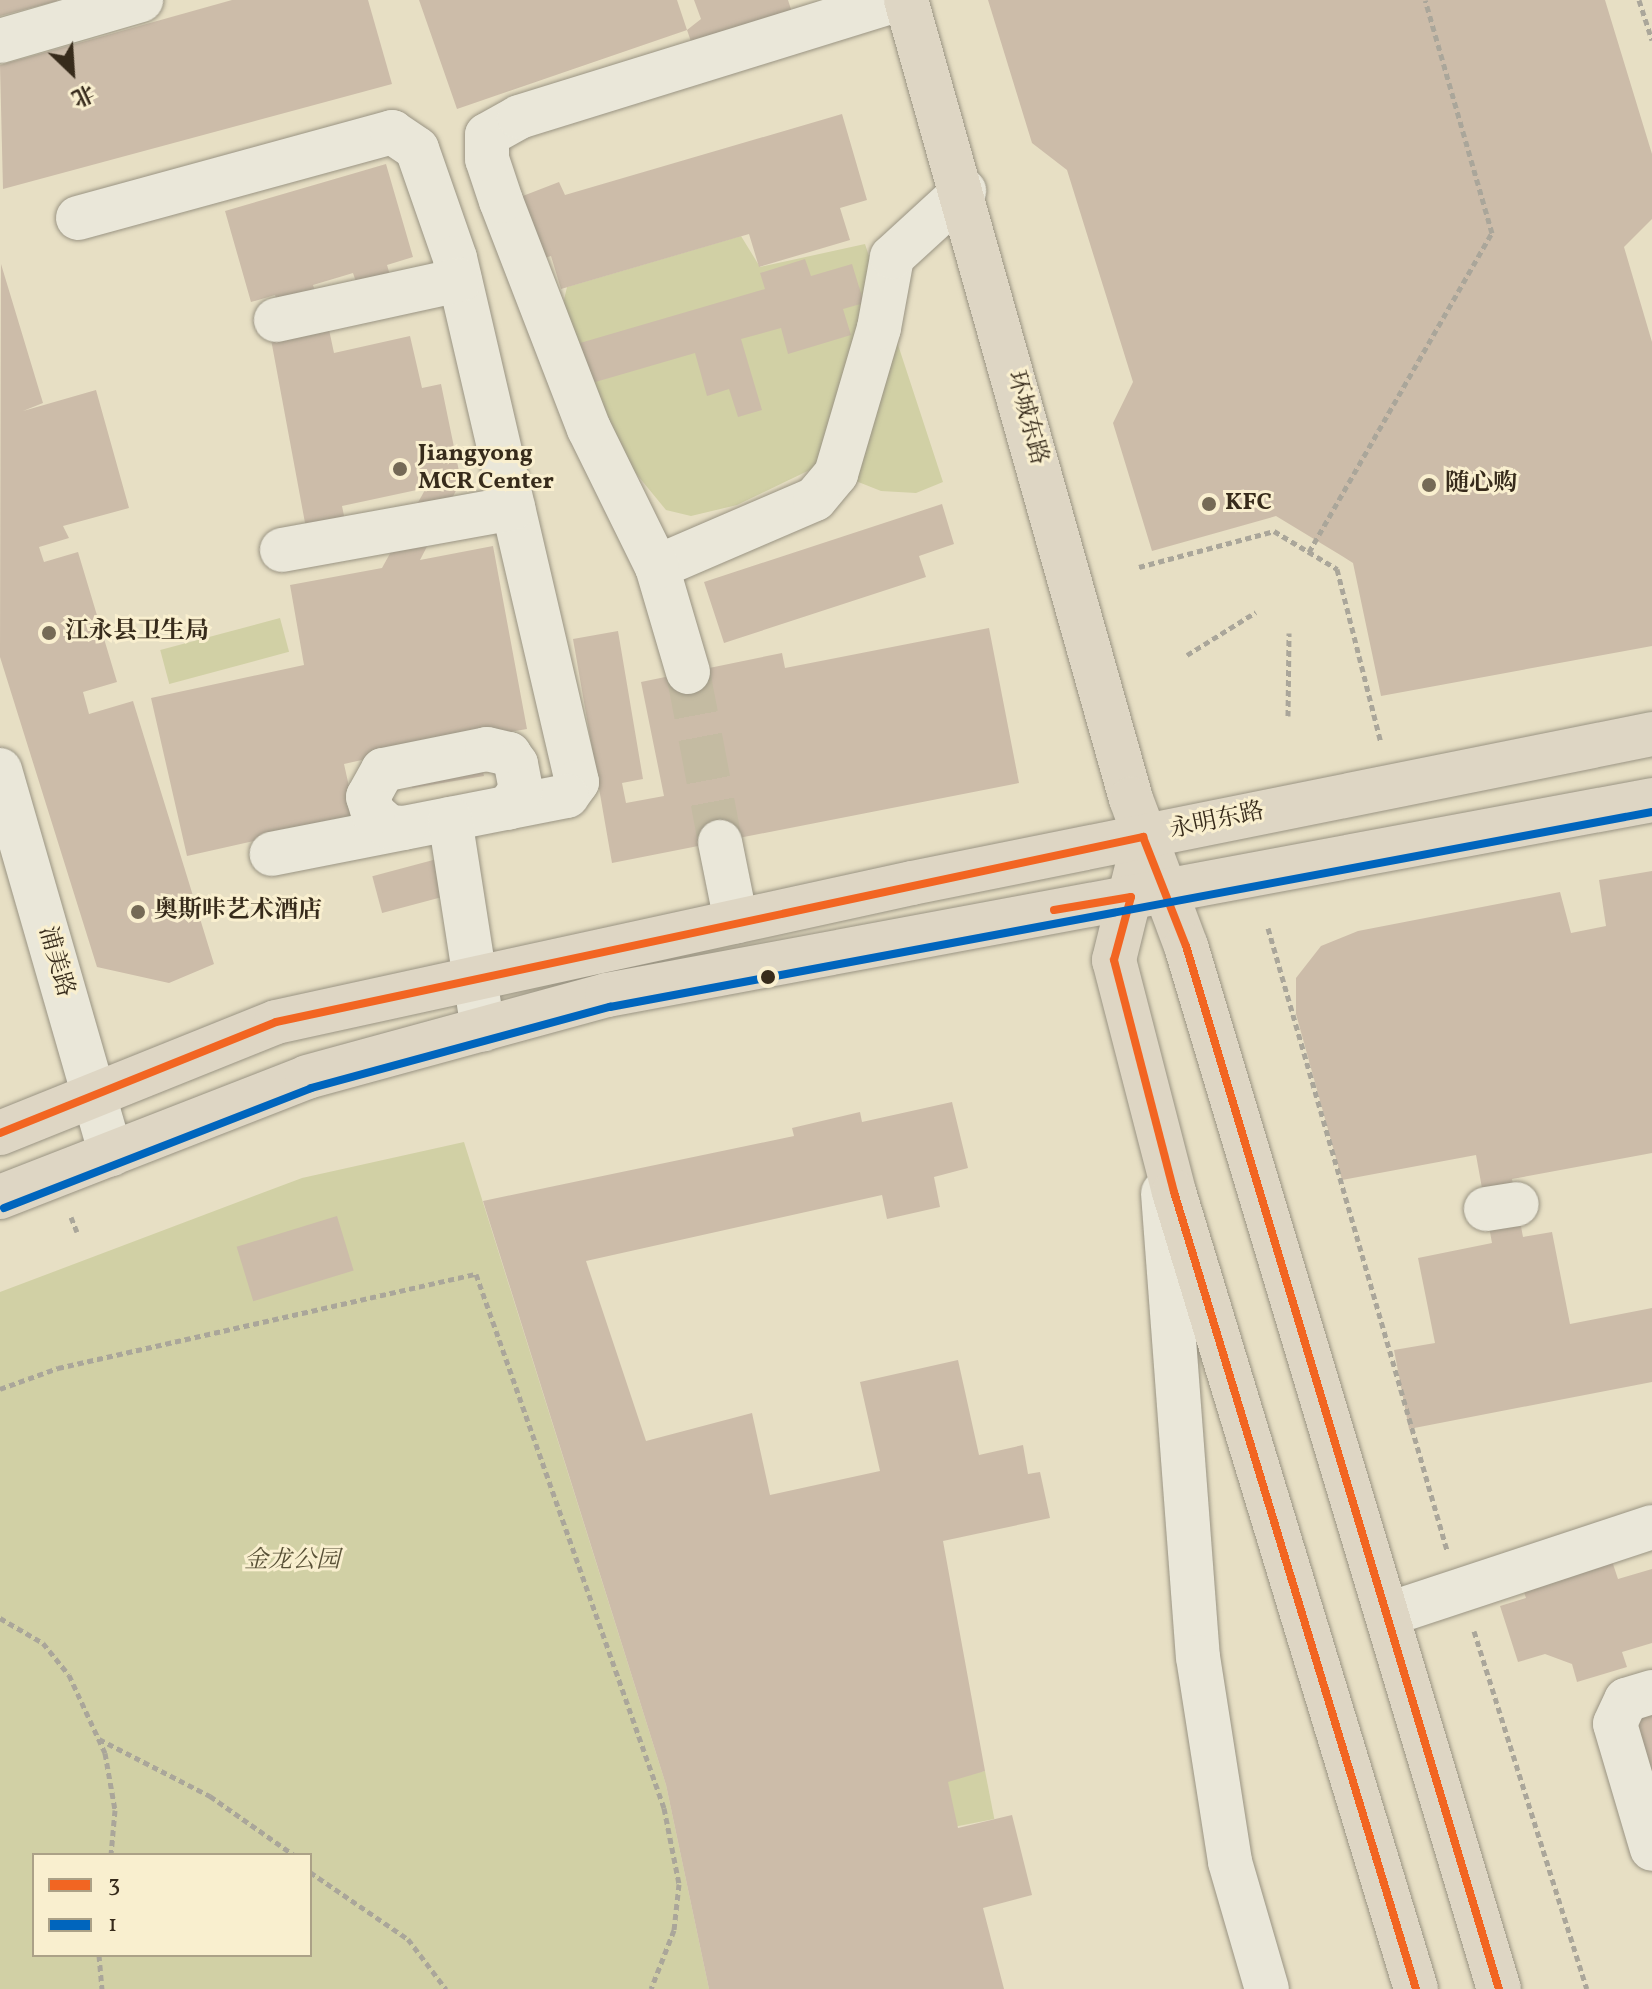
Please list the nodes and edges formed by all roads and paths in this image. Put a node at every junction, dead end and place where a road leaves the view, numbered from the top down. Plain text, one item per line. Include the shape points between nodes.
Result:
1 (141, 0) edge
2 (898, 0) edge
3 (906, 0) edge
4 (1425, 0) edge
5 (1639, 0) edge
6 (1652, 40) edge
7 (0, 41) edge
8 (964, 191) junction
9 (78, 218) dead end
10 (460, 280) junction
11 (276, 320) dead end
12 (513, 508) junction
13 (282, 550) dead end
14 (1309, 552) junction
15 (657, 567) junction
16 (1139, 567) dead end
17 (1256, 612) dead end
18 (1289, 633) dead end
19 (1187, 655) dead end
20 (688, 672) tunnel mouth
21 (1288, 716) dead end
22 (1652, 734) edge
23 (1383, 748) dead end
24 (0, 770) edge
25 (1652, 800) edge
26 (508, 808) junction
27 (450, 819) junction
28 (404, 828) junction
29 (1143, 837) junction
30 (720, 842) tunnel mouth
31 (272, 854) dead end
32 (1148, 894) junction
33 (736, 921) junction
34 (1268, 928) dead end
35 (475, 978) junction
36 (483, 1029) junction
37 (93, 1096) junction
38 (1156, 1123) junction
39 (0, 1133) edge
40 (111, 1154) junction
41 (0, 1197) edge
42 (0, 1389) edge
43 (1652, 1527) edge
44 (1460, 1587) junction
45 (1389, 1614) junction
46 (0, 1618) edge
47 (1652, 1692) edge
48 (98, 1739) junction
49 (1652, 1849) edge
50 (111, 1853) edge
51 (291, 1853) edge
52 (312, 1873) edge
53 (99, 1957) edge
54 (102, 1989) edge
55 (446, 1989) edge
56 (651, 1989) edge
57 (1267, 1989) edge
58 (1416, 1989) edge
59 (1499, 1989) edge
60 (1587, 1989) edge

1 - 7 street
2 - 15 street via 519,117 487,135 487,159 501,201 583,414
3 - 8 main road, 环城东路
4 - 14 path via 1492,233
5 - 6 path
8 - 15 street via 892,257 879,328 829,482 815,499
8 - 29 main road, 环城东路
9 - 10 street via 392,132 417,149
10 - 11 street
10 - 12 street
12 - 13 street
12 - 26 street via 577,782 567,796
14 - 16 path via 1274,531 1260,532
14 - 23 path via 1344,581
15 - 20 street
17 - 19 path
18 - 21 path
22 - 29 main road, 永明东路
24 - 37 street, 浦美路
25 - 32 main road
26 - 27 street
26 - 28 street via 521,790 516,764 509,754 487,749 383,770 368,797 373,813 389,827
27 - 28 street
27 - 35 street
28 - 31 street
29 - 32 main road, 环城东路
29 - 33 main road, 永明东路
30 - 33 street
32 - 36 main road via 607,995
32 - 38 main road via 1114,960
32 - 45 main road, 环城东路
33 - 35 main road, 永明东路
34 - 44 path
35 - 36 street
35 - 37 main road, 永明东路 via 276,1022
36 - 40 main road via 307,1077
37 - 39 main road, 永明东路
37 - 40 street, 浦美路
38 - 57 street via 1198,1657 1230,1862
38 - 58 main road
40 - 41 main road
42 - 56 path via 58,1368 476,1274 664,1808 679,1884 674,1930
43 - 44 street
44 - 45 street
44 - 60 path
45 - 59 main road, 环城东路
46 - 48 path via 43,1643 69,1675
47 - 49 street via 1626,1700 1615,1724
48 - 50 path via 115,1810
48 - 51 path via 231,1809
52 - 55 path via 408,1939
53 - 54 path

